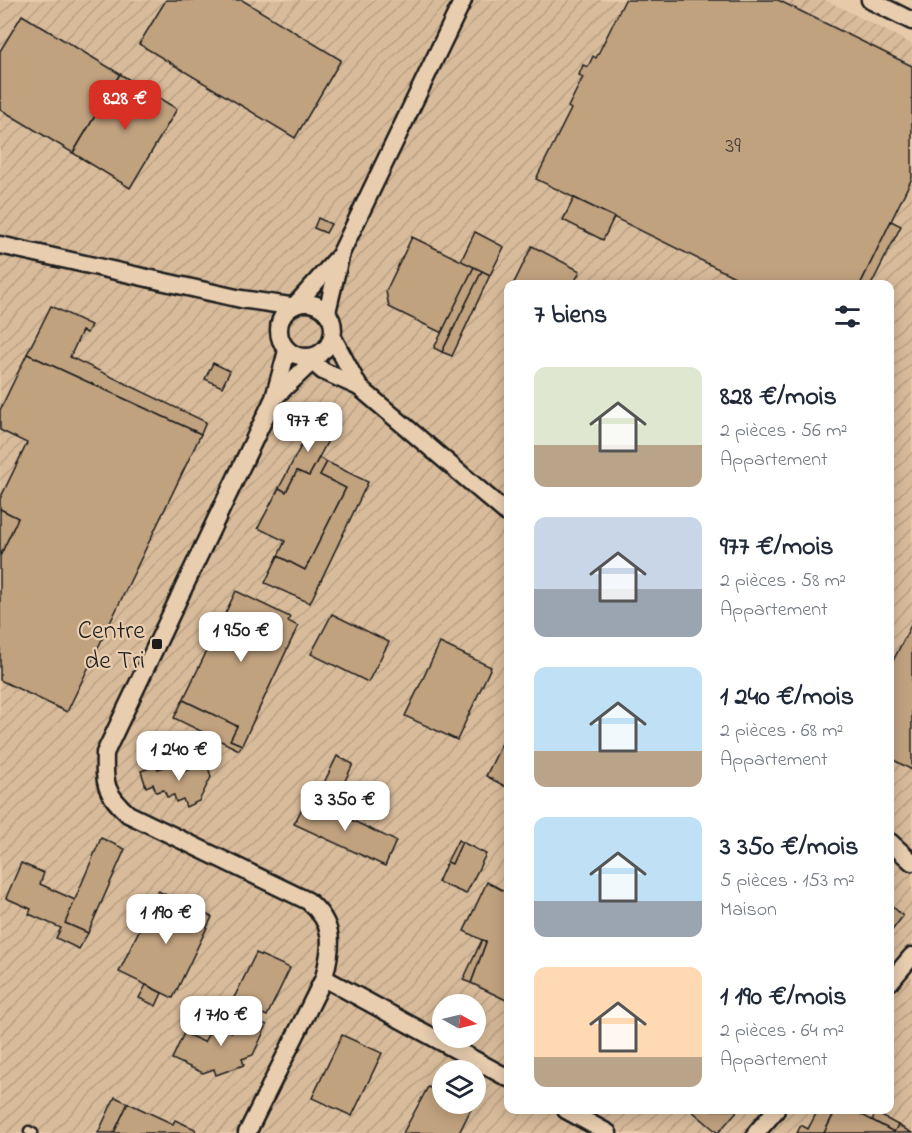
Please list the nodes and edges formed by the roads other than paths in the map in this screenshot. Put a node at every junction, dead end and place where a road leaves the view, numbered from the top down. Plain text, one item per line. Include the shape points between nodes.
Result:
1 (463, 0) edge
2 (870, 0) edge
3 (912, 21) edge
4 (0, 245) edge
5 (341, 254) junction
6 (241, 299) junction
7 (294, 305) junction
8 (327, 312) junction
9 (279, 323) junction
10 (332, 336) junction
11 (287, 351) junction
12 (314, 357) junction
13 (359, 387) junction
14 (274, 398) junction
15 (504, 511) edge
16 (894, 846) edge
17 (912, 862) edge
18 (912, 956) edge
19 (894, 977) edge
20 (324, 978) junction
21 (504, 1076) edge
22 (573, 1114) edge
23 (773, 1114) edge
24 (248, 1133) edge
25 (608, 1133) edge
26 (756, 1133) edge

1 - 5 street
2 - 3 street
4 - 6 street
5 - 7 street
5 - 8 street
6 - 7 street
6 - 9 street
7 - 8 street via 314,303
7 - 9 street via 283,313
8 - 10 street
9 - 11 street via 278,333
10 - 12 street
10 - 13 street
11 - 12 street
11 - 14 street
12 - 13 street via 323,370
12 - 14 street
13 - 15 street
14 - 20 street via 105,753 104,777 112,800 128,814 308,901 322,913 330,950
16 - 17 street
18 - 19 street
20 - 21 street
20 - 24 street
22 - 25 street
23 - 26 street

